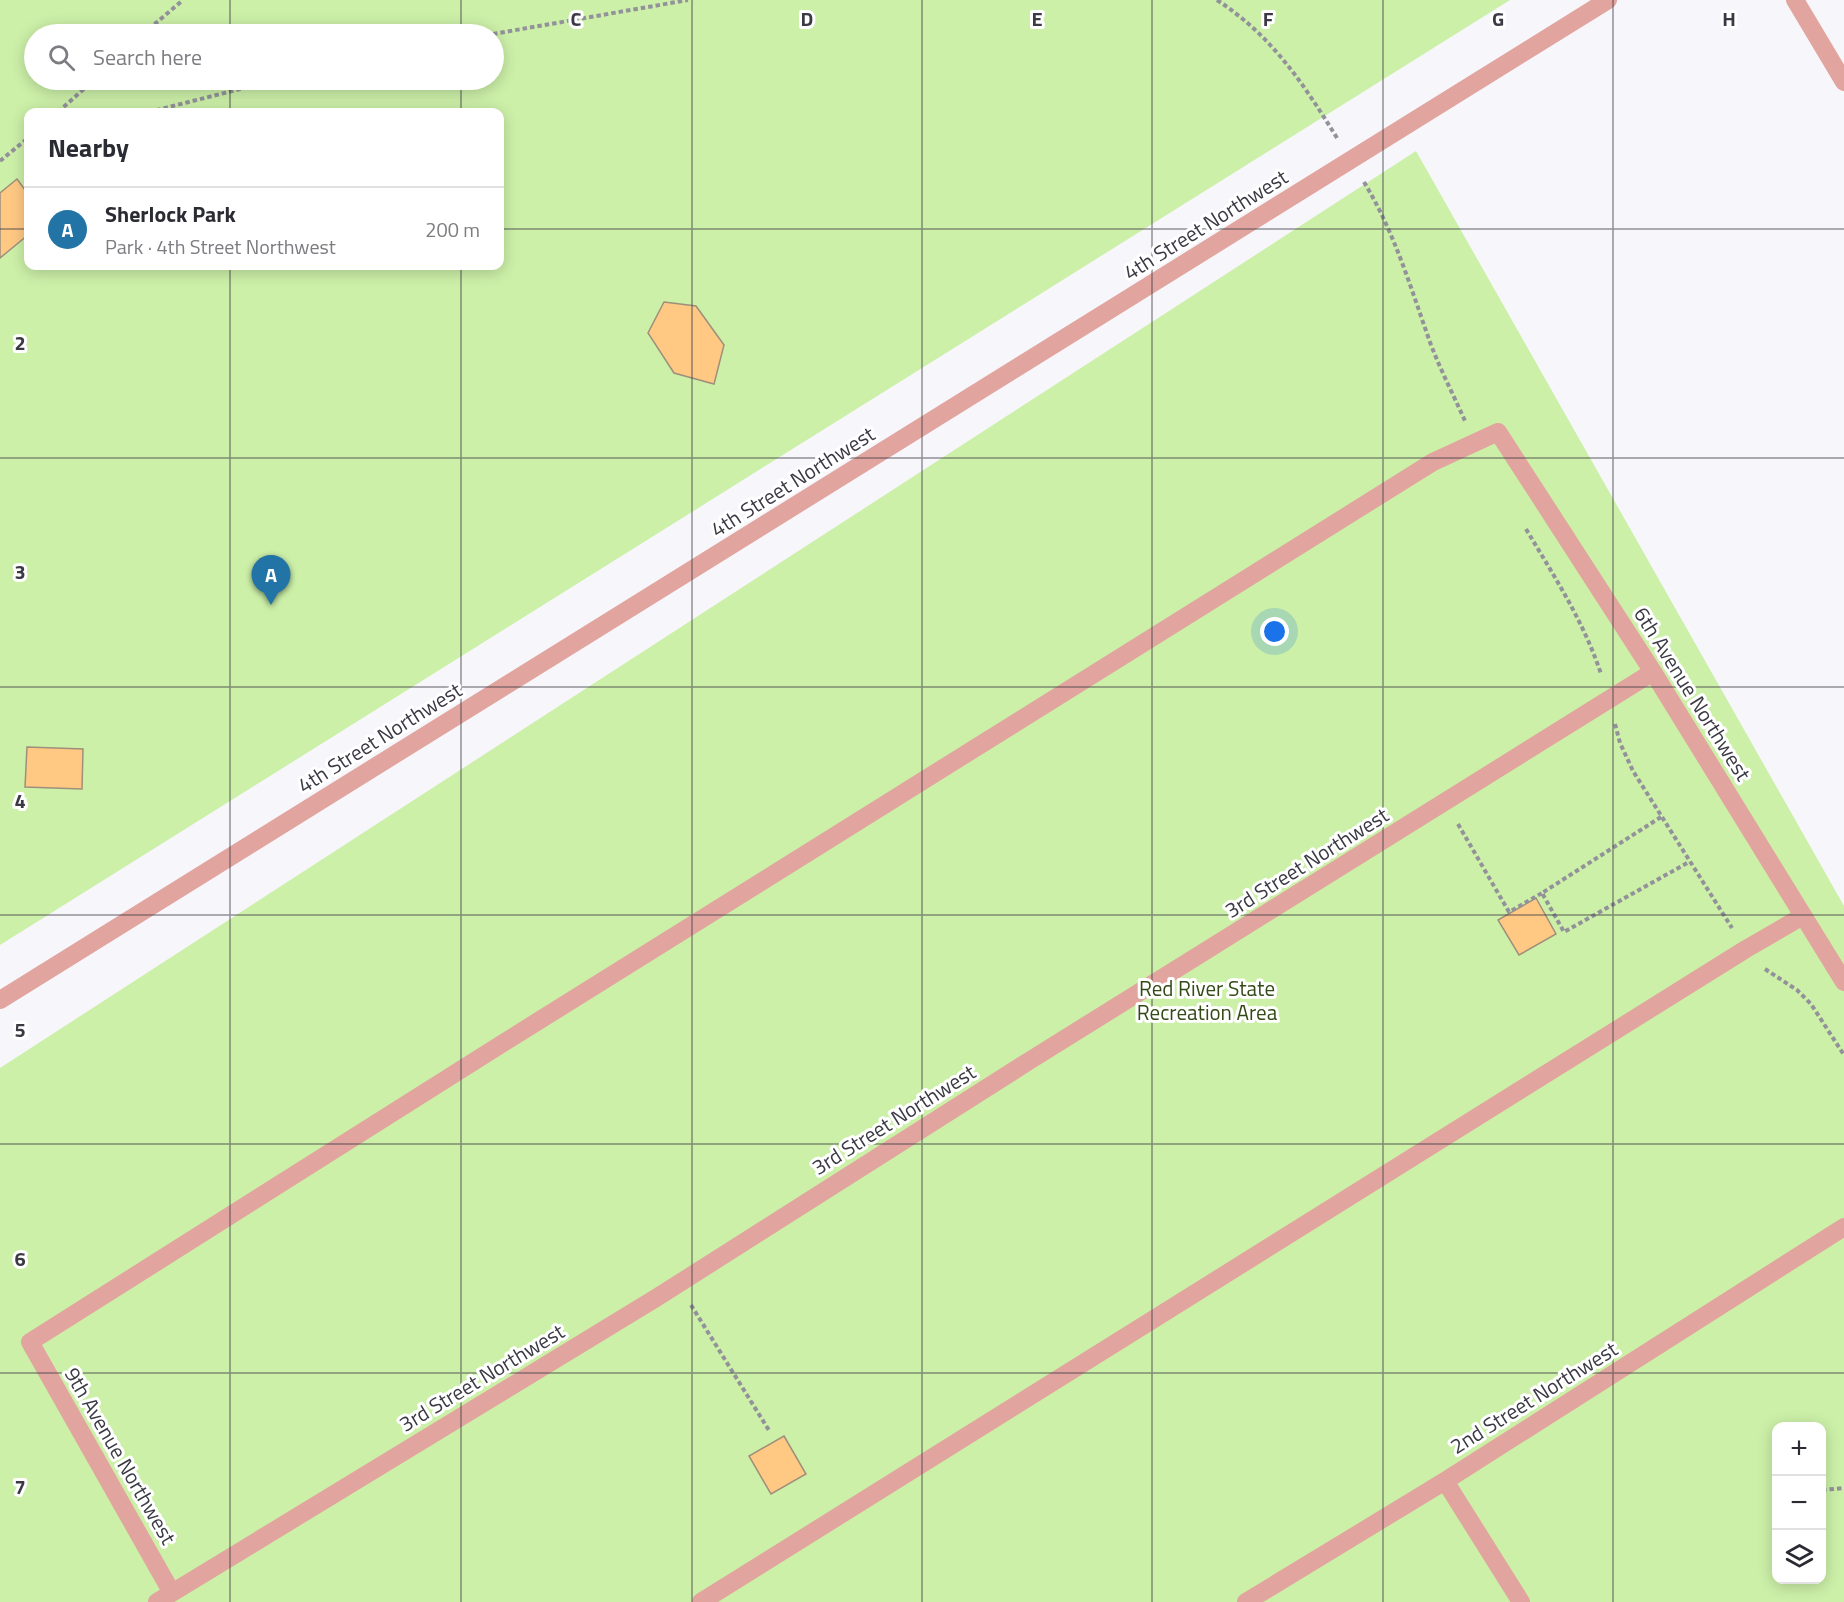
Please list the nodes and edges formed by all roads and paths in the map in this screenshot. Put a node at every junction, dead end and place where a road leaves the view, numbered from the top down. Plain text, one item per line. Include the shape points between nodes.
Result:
1 (183, 0) edge
2 (688, 0) edge
3 (1217, 0) edge
4 (1608, 0) edge
5 (1795, 0) edge
6 (155, 24) edge
7 (504, 32) edge
8 (1844, 82) edge
9 (83, 90) edge
10 (236, 90) edge
11 (62, 108) edge
12 (165, 108) edge
13 (24, 141) edge
14 (0, 161) edge
15 (1352, 161) junction
16 (1474, 441) junction
17 (1522, 522) dead end
18 (1653, 672) junction
19 (1609, 700) junction
20 (1446, 803) junction
21 (1661, 817) junction
22 (1689, 862) junction
23 (1542, 893) junction
24 (1803, 916) junction
25 (1746, 949) junction
26 (1844, 982) edge
27 (0, 1000) edge
28 (1844, 1055) edge
29 (1844, 1227) edge
30 (678, 1284) junction
31 (770, 1432) dead end
32 (1445, 1480) junction
33 (1844, 1488) edge
34 (1826, 1490) edge
35 (165, 1597) edge
36 (701, 1602) edge
37 (1246, 1602) edge
38 (1521, 1602) edge

1 - 6 path
2 - 7 path
3 - 15 path via 1247,19 1279,53
4 - 15 street, 4th Street Northwest
5 - 8 street
9 - 11 path
10 - 12 path
13 - 14 path
15 - 16 path via 1381,209 1432,345
15 - 27 street, 4th Street Northwest
16 - 18 street, 6th Avenue Northwest via 1498,432
16 - 35 street, 9th Avenue Northwest via 1403,481 30,1342
17 - 19 path via 1592,646
18 - 19 street, 3rd Street Northwest
18 - 24 street, 6th Avenue Northwest
19 - 20 street, 3rd Street Northwest
19 - 21 path via 1620,743
20 - 23 path via 1509,912
20 - 30 street, 3rd Street Northwest
21 - 22 path
21 - 23 path
22 - 23 path via 1564,932
22 - 25 path
24 - 25 street
24 - 26 street, 6th Avenue Northwest
25 - 28 path via 1760,966 1812,1004
25 - 36 street
29 - 32 street, 2nd Street Northwest
30 - 31 path
30 - 35 street, 3rd Street Northwest
32 - 37 street, 2nd Street Northwest
32 - 38 street
33 - 34 path

